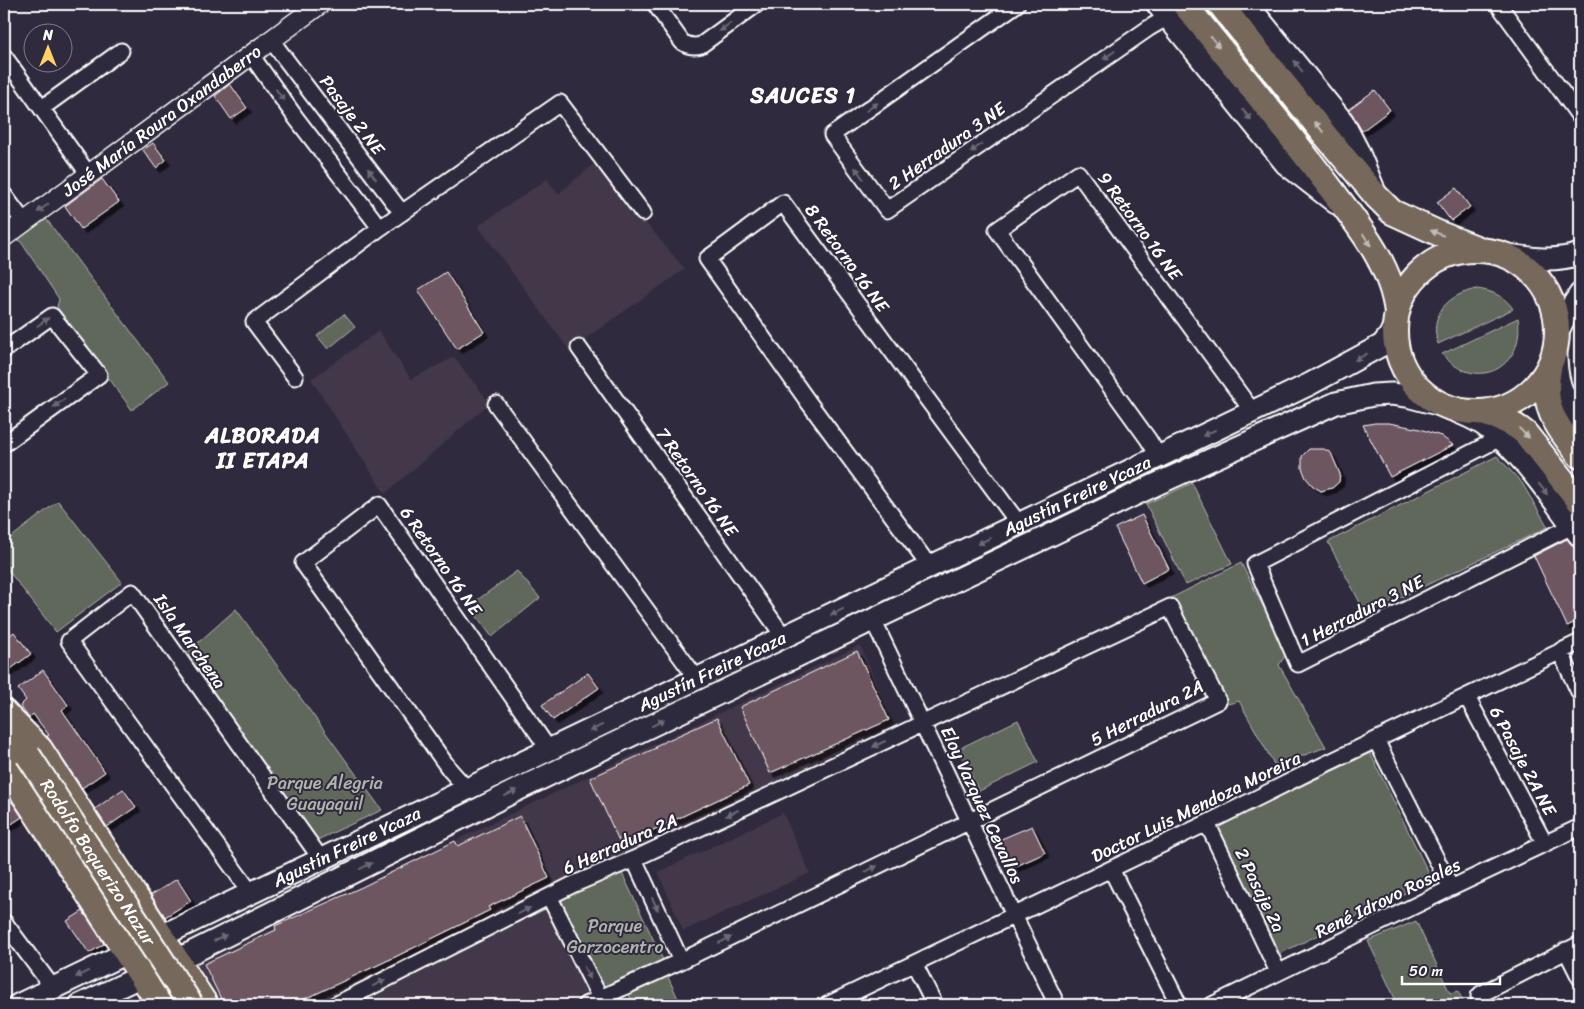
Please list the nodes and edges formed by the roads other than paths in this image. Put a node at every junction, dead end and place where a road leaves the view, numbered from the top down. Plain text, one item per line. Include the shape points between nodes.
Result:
1 (318, 4) edge
2 (655, 4) edge
3 (757, 4) edge
4 (1016, 4) edge
5 (1220, 4) edge
6 (1247, 4) edge
7 (1498, 4) edge
8 (1170, 8) edge
9 (272, 40) junction
10 (121, 51) dead end
11 (251, 55) junction
12 (4, 56) edge
13 (42, 108) junction
14 (1580, 117) edge
15 (89, 175) junction
16 (4, 195) edge
17 (1377, 196) junction
18 (402, 213) junction
19 (643, 213) dead end
20 (24, 222) junction
21 (380, 228) junction
22 (4, 237) edge
23 (1490, 252) junction
24 (1580, 254) edge
25 (1580, 294) edge
26 (1396, 318) junction
27 (1557, 338) junction
28 (579, 348) dead end
29 (4, 350) edge
30 (1549, 369) junction
31 (295, 377) dead end
32 (496, 404) dead end
33 (1448, 407) junction
34 (1253, 412) junction
35 (1480, 413) junction
36 (1580, 422) edge
37 (1500, 438) junction
38 (4, 444) edge
39 (1580, 456) edge
40 (1159, 457) junction
41 (1580, 502) edge
42 (1019, 524) junction
43 (1576, 531) edge
44 (930, 567) junction
45 (873, 620) junction
46 (784, 637) junction
47 (1580, 642) edge
48 (1560, 652) junction
49 (697, 679) junction
50 (1580, 694) edge
51 (1467, 697) junction
52 (4, 712) edge
53 (4, 717) edge
54 (923, 723) junction
55 (1376, 740) junction
56 (4, 741) edge
57 (550, 751) junction
58 (16, 760) edge
59 (467, 789) junction
60 (970, 821) junction
61 (1207, 823) junction
62 (1580, 827) edge
63 (1545, 844) junction
64 (321, 860) junction
65 (634, 860) junction
66 (1111, 869) junction
67 (1451, 888) junction
68 (250, 893) junction
69 (136, 897) junction
70 (550, 898) junction
71 (1014, 916) junction
72 (103, 918) junction
73 (4, 922) edge
74 (161, 936) junction
75 (1580, 944) edge
76 (1566, 950) junction
77 (126, 953) junction
78 (176, 960) junction
79 (681, 961) junction
80 (915, 964) junction
81 (1278, 972) junction
82 (141, 976) junction
83 (1580, 978) edge
84 (53, 988) junction
85 (600, 998) junction
86 (1481, 1000) edge
87 (199, 1002) edge
88 (18, 1005) edge
89 (80, 1005) edge
90 (160, 1005) edge
91 (164, 1005) edge
92 (176, 1005) edge
93 (335, 1005) edge
94 (585, 1005) edge
95 (827, 1005) edge
96 (935, 1005) edge
97 (1057, 1005) edge
98 (1179, 1005) edge
99 (1212, 1005) edge

1 - 9 street, José María Roura Oxandaberro
3 -> 2 street via 696,46 682,42
8 -> 4 street, 2 Herradura 3 NE via 1149,28 887,210 832,135
17 -> 5 main road
17 -> 6 main road via 1343,122
7 - 14 street
8 -> 26 main road via 1303,151 1350,214 1391,284
9 - 11 street, José María Roura Oxandaberro
18 -> 9 street, Pasaje 2 NE
10 - 13 street
11 - 15 street, José María Roura Oxandaberro
11 -> 21 street
12 - 13 street
13 - 15 street
15 -> 20 street, José María Roura Oxandaberro
16 - 20 street
23 -> 17 main road via 1410,222 1392,212
18 - 19 street via 560,103
18 - 21 street
20 - 22 street, José María Roura Oxandaberro
21 - 31 street via 254,322
23 - 24 main road via 1540,259
23 - 26 main road via 1455,253 1430,264 1409,285
23 - 27 main road via 1521,263 1540,280 1557,314
25 - 27 main road via 1565,317
26 - 33 main road via 1397,352 1409,378
26 -> 34 main road, Agustín Freire Ycaza via 1382,345
27 - 30 main road
27 - 36 main road via 1559,384
28 - 46 street, 7 Retorno 16 NE
29 -> 38 street via 52,316 99,375
30 - 35 main road via 1537,386 1518,402
30 - 39 main road via 1545,386 1549,409
32 - 49 street
33 - 35 main road
33 - 37 main road, Agustín Freire Ycaza via 1483,424
33 - 45 main road, Agustín Freire Ycaza via 1391,394 1336,403 1157,484
34 -> 40 main road, Agustín Freire Ycaza
34 - 40 street, 9 Retorno 16 NE via 1078,173 997,230
35 -> 41 main road via 1506,420 1525,433
37 -> 43 main road, Agustín Freire Ycaza
37 - 43 street, 1 Herradura 3 NE via 1255,564 1298,664
40 - 42 main road, Agustín Freire Ycaza
42 -> 44 main road, Agustín Freire Ycaza
42 - 44 street, 8 Retorno 16 NE via 783,203 707,259
44 -> 46 main road, Agustín Freire Ycaza
45 - 54 street, Eloy Vazquez Cevallos
78 -> 45 main road, Agustín Freire Ycaza via 519,789
46 - 49 main road, Agustín Freire Ycaza
47 - 48 street, Doctor Luis Mendoza Moreira
48 - 50 street
48 - 51 street, Doctor Luis Mendoza Moreira
49 -> 57 main road, Agustín Freire Ycaza
51 - 55 street, Doctor Luis Mendoza Moreira
51 - 63 street, 6 Pasaje 2A NE
52 - 69 main road via 40,750
53 - 58 main road, Rodolfo Baquerizo Nazur
54 - 60 street, Eloy Vazquez Cevallos
54 - 60 street, 5 Herradura 2A via 1170,607 1218,701
54 -> 65 street, 6 Herradura 2A
55 - 61 street, Doctor Luis Mendoza Moreira
55 - 67 street
56 - 58 main road, Rodolfo Baquerizo Nazur
57 - 59 main road, Agustín Freire Ycaza
57 - 59 street, 6 Retorno 16 NE via 379,505 303,563 450,770
58 - 72 main road
58 - 87 main road, Rodolfo Baquerizo Nazur, bridge
58 - 92 main road, Rodolfo Baquerizo Nazur
59 - 64 main road, Agustín Freire Ycaza
60 - 71 street, Eloy Vazquez Cevallos
79 -> 60 street
61 - 66 street, Doctor Luis Mendoza Moreira
61 - 81 street, 2 Pasaje 2a
62 - 63 street, René Idrovo Rosales
63 - 67 street, René Idrovo Rosales
64 - 68 main road, Agustín Freire Ycaza
64 - 68 street, Isla Marchena via 132,592 69,641
65 - 70 street, 6 Herradura 2A via 572,885
65 -> 79 street
66 - 71 street, Doctor Luis Mendoza Moreira
66 - 98 street
67 - 81 street, René Idrovo Rosales
68 - 74 main road, Agustín Freire Ycaza
69 - 72 main road via 136,914 131,919 114,924
69 - 74 main road
70 -> 85 street
93 -> 70 street, 6 Herradura 2A
71 - 80 street, Doctor Luis Mendoza Moreira
71 - 97 street, Eloy Vazquez Cevallos
72 - 77 main road
73 - 84 street
74 - 77 main road, Agustín Freire Ycaza
74 - 78 main road
75 - 76 street
76 - 83 street
76 - 86 street
77 - 82 main road
77 -> 84 main road, Agustín Freire Ycaza
78 - 82 main road, Agustín Freire Ycaza
78 - 87 main road
79 - 85 street
80 - 95 street, Doctor Luis Mendoza Moreira
80 - 96 street
81 - 99 street, René Idrovo Rosales
82 - 89 main road, Agustín Freire Ycaza
82 - 90 main road
84 - 88 main road, Agustín Freire Ycaza
85 - 94 street
87 - 91 main road via 188,989 177,990 166,997

